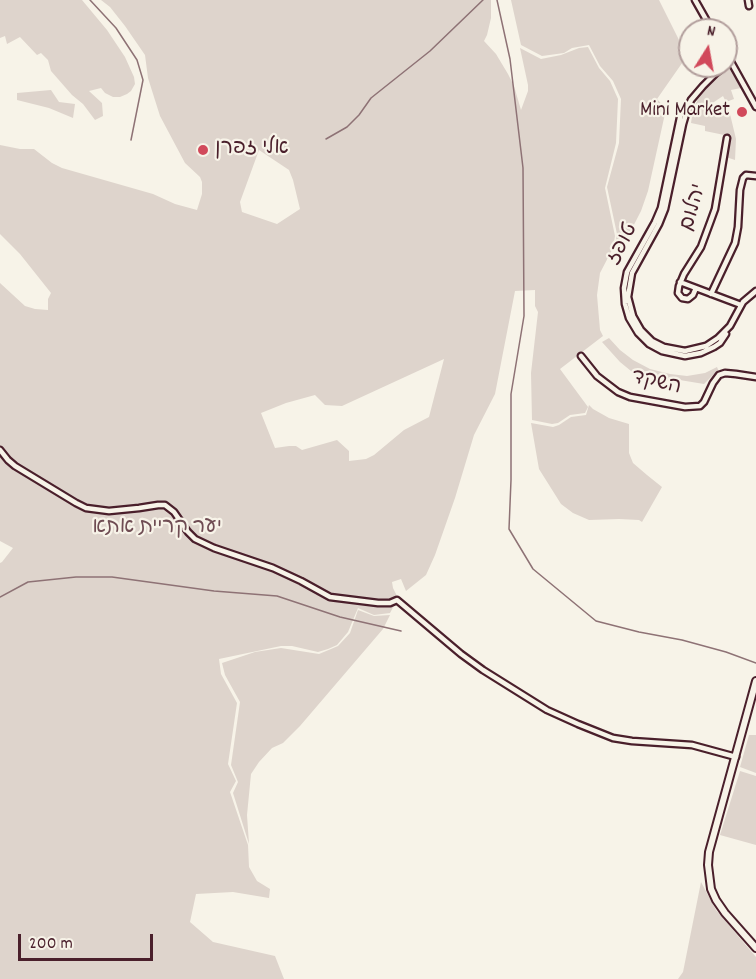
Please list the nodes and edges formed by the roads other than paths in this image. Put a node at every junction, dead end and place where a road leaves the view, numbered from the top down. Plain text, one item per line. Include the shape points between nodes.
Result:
1 (695, 0) edge
2 (747, 0) edge
3 (749, 6) dead end
4 (705, 18) edge
5 (738, 73) edge
6 (711, 78) edge
7 (756, 107) edge
8 (727, 138) dead end
9 (756, 176) edge
10 (681, 282) junction
11 (696, 288) junction
12 (756, 291) edge
13 (711, 294) junction
14 (741, 305) junction
15 (581, 356) dead end
16 (756, 377) edge
17 (0, 450) edge
18 (756, 681) edge
19 (736, 757) junction
20 (756, 948) edge

1 - 4 street
2 - 3 street
5 - 7 street
6 - 14 street, טופז via 692,100 683,124 665,209 632,273 629,303 641,330 652,340 685,351 706,346 718,338
8 - 10 street, יהלום via 715,209
9 - 13 street via 743,178 735,243
10 - 11 street
10 - 11 street via 681,298 688,299
11 - 13 street
12 - 14 street, טופז
13 - 14 street
15 - 16 street, השקד via 597,376 618,392 685,407 700,406 719,375
17 - 19 street via 15,466 86,508 110,511 165,505 195,539 273,568 330,597 378,603 397,600 483,670 547,710 578,724 613,738 692,745
18 - 19 street
19 - 20 street via 708,865 716,900

